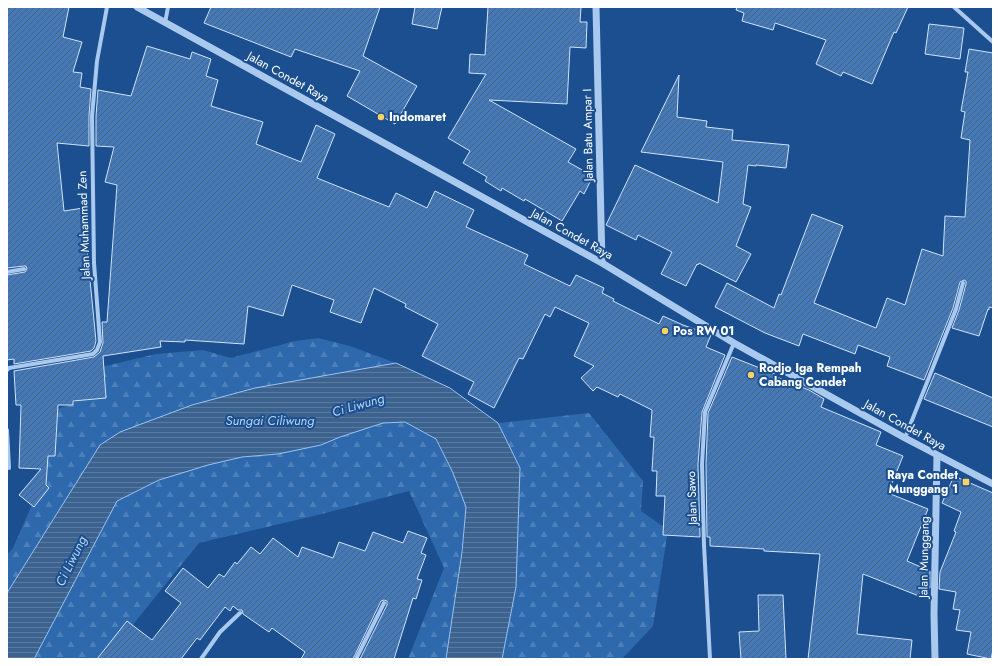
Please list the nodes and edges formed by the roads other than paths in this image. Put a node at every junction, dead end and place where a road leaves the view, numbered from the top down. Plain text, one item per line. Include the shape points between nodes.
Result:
1 (107, 7) edge
2 (137, 7) edge
3 (168, 7) edge
4 (596, 7) edge
5 (954, 7) edge
6 (165, 23) junction
7 (993, 42) edge
8 (602, 262) junction
9 (24, 269) dead end
10 (7, 272) edge
11 (963, 283) dead end
12 (734, 343) junction
13 (7, 370) edge
14 (7, 430) edge
15 (905, 438) junction
16 (937, 455) junction
17 (9, 468) dead end
18 (993, 484) edge
19 (384, 603) dead end
20 (240, 613) dead end
21 (201, 659) edge
22 (356, 659) edge
23 (710, 659) edge
24 (935, 659) edge

1 - 13 street, Jalan Muhammad Zen via 97,61 92,116 94,264 100,342 93,354 37,362
2 - 6 street, Jalan Condet Raya
3 - 6 street
4 - 8 street, Jalan Batu Ampar I
5 - 7 street
6 - 8 street, Jalan Condet Raya
8 - 12 street, Jalan Condet Raya
9 - 10 street
11 - 15 street via 956,309
12 - 15 street, Jalan Condet Raya
12 - 23 street, Jalan Sawo via 705,412 702,464
14 - 17 street
15 - 16 street, Jalan Condet Raya
16 - 18 street, Jalan Condet Raya
16 - 24 street, Jalan Munggang
19 - 22 street
20 - 21 street via 220,632

